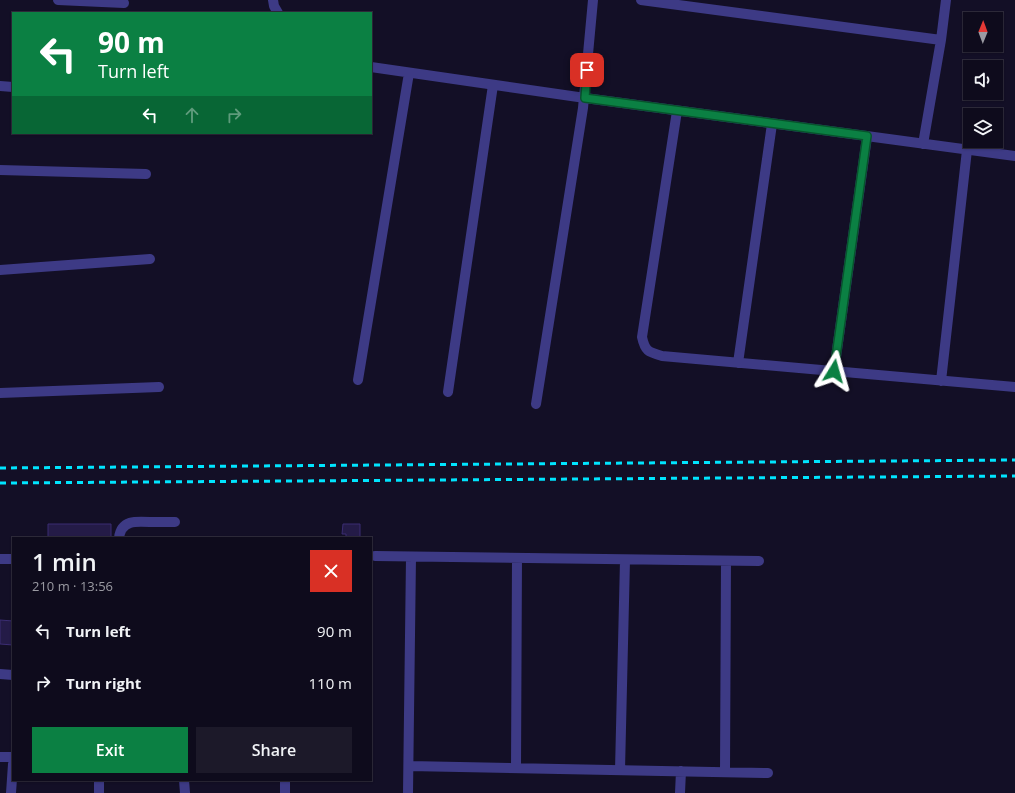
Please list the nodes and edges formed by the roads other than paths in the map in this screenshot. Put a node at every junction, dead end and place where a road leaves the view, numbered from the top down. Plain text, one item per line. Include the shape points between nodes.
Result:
1 (58, 0) edge
2 (273, 0) edge
3 (593, 0) edge
4 (642, 0) edge
5 (946, 0) edge
6 (124, 3) dead end
7 (277, 12) edge
8 (940, 40) junction
9 (372, 67) edge
10 (409, 73) junction
11 (493, 85) junction
12 (0, 86) edge
13 (12, 86) edge
14 (585, 98) junction
15 (677, 111) junction
16 (772, 124) junction
17 (867, 136) junction
18 (923, 144) junction
19 (967, 150) junction
20 (1015, 156) edge
21 (0, 170) edge
22 (146, 174) dead end
23 (150, 259) dead end
24 (0, 270) edge
25 (738, 363) junction
26 (834, 371) junction
27 (358, 380) dead end
28 (940, 381) junction
29 (159, 387) dead end
30 (1015, 387) edge
31 (448, 392) dead end
32 (0, 393) edge
33 (536, 404) dead end
34 (175, 522) dead end
35 (119, 537) edge
36 (375, 556) dead end
37 (411, 557) junction
38 (517, 558) junction
39 (0, 559) edge
40 (12, 559) edge
41 (625, 560) junction
42 (726, 561) junction
43 (758, 561) dead end
44 (0, 674) edge
45 (12, 675) edge
46 (0, 757) edge
47 (12, 757) edge
48 (409, 766) junction
49 (516, 768) junction
50 (620, 770) junction
51 (680, 771) junction
52 (725, 772) junction
53 (768, 773) dead end
54 (12, 778) edge
55 (100, 781) edge
56 (184, 781) edge
57 (285, 781) edge
58 (11, 793) edge
59 (99, 793) edge
60 (185, 793) edge
61 (285, 793) edge
62 (408, 793) edge
63 (680, 793) edge

1 - 6 street
2 - 7 street
3 - 14 street
4 - 8 street
5 - 8 street
8 - 18 street
9 - 10 street
10 - 11 street
10 - 27 street
11 - 14 street
11 - 31 street
12 - 13 street
14 - 15 street
14 - 33 street
15 - 16 street
15 - 25 street via 642,336 644,347 651,353 662,356
16 - 17 street
16 - 25 street
17 - 18 street
17 - 26 street
18 - 19 street
19 - 20 street
19 - 28 street
21 - 22 street
23 - 24 street
25 - 26 street
26 - 28 street
28 - 30 street
29 - 32 street
34 - 35 street via 129,523 120,530
36 - 37 street
37 - 38 street
37 - 48 street
38 - 41 street
38 - 49 street
39 - 40 street
41 - 42 street
41 - 50 street
42 - 43 street
42 - 52 street
44 - 45 street
46 - 47 street
48 - 49 street
48 - 62 street
49 - 50 street
50 - 51 street
51 - 52 street
51 - 63 street
52 - 53 street
54 - 58 street
55 - 59 street
56 - 60 street
57 - 61 street

